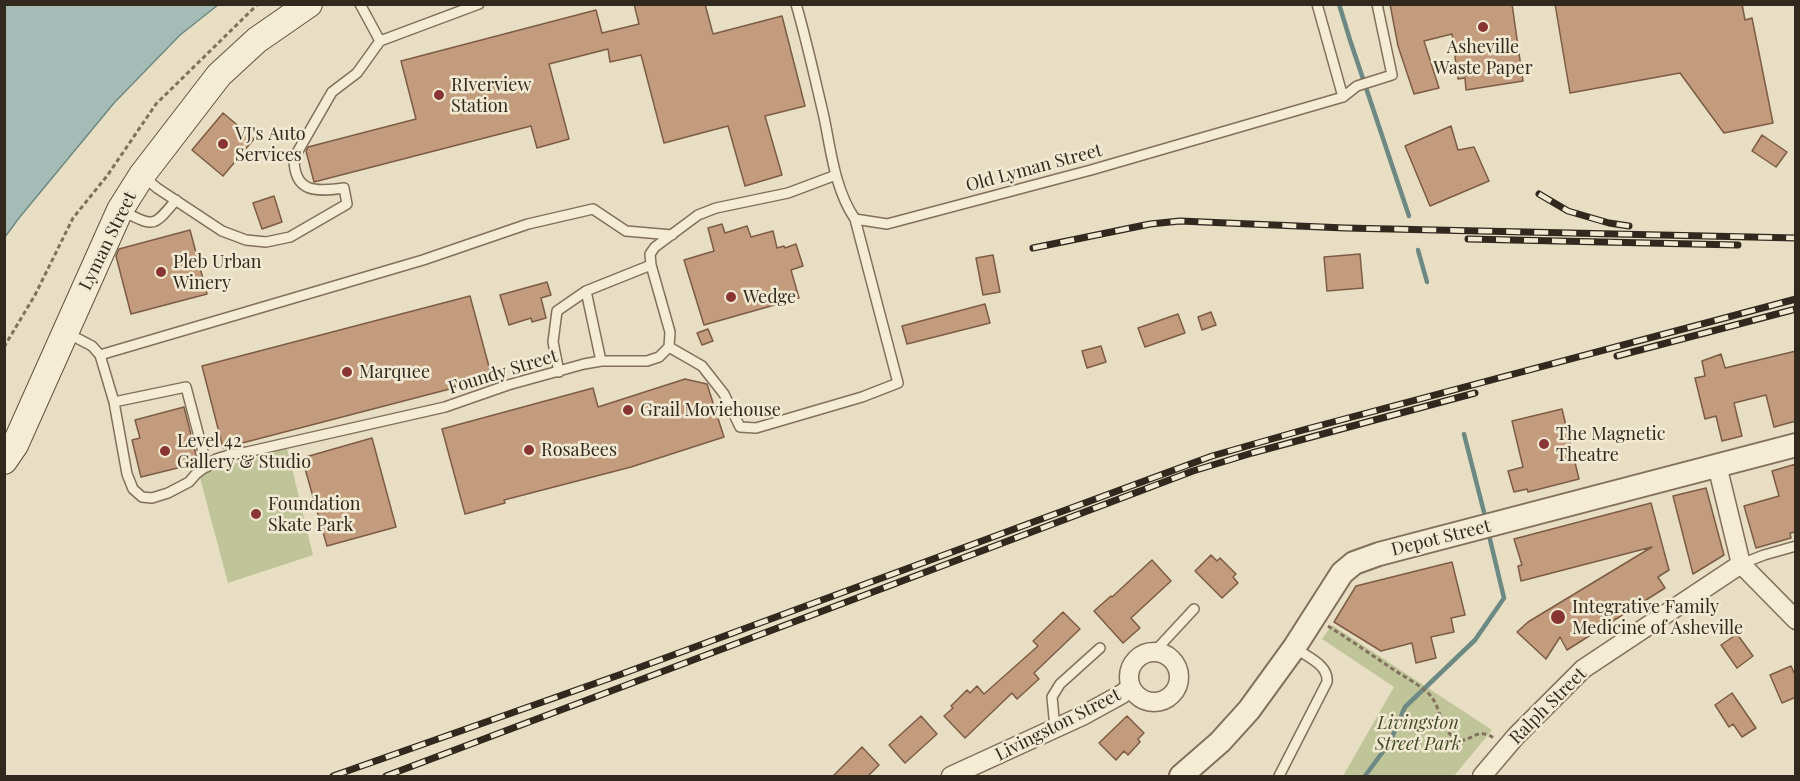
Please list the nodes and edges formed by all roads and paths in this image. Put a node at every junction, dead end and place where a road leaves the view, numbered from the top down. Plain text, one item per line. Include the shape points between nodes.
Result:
1 (258, 4) edge
2 (309, 4) edge
3 (360, 4) edge
4 (479, 4) edge
5 (796, 4) edge
6 (1317, 4) edge
7 (1377, 4) edge
8 (380, 41) junction
9 (1343, 97) junction
10 (142, 175) junction
11 (836, 175) junction
12 (176, 200) junction
13 (120, 210) junction
14 (855, 219) junction
15 (672, 235) junction
16 (651, 264) junction
17 (586, 291) junction
18 (65, 332) junction
19 (4, 347) edge
20 (669, 347) junction
21 (100, 355) junction
22 (601, 361) junction
23 (559, 372) junction
24 (114, 402) junction
25 (1796, 444) edge
26 (4, 461) edge
27 (1717, 465) junction
28 (207, 467) junction
29 (1796, 546) edge
30 (1742, 564) junction
31 (1194, 609) dead end
32 (1796, 620) edge
33 (1328, 626) dead end
34 (1100, 648) dead end
35 (1294, 648) junction
36 (1155, 651) junction
37 (1131, 687) junction
38 (1055, 728) junction
39 (1500, 742) dead end
40 (951, 777) edge
41 (1181, 777) edge
42 (1279, 777) edge
43 (1482, 777) edge

1 - 19 path via 156,104 73,218
2 - 10 main road, Lyman Street via 257,40 219,75
3 - 8 lane
4 - 8 lane
5 - 11 lane
6 - 9 lane
7 - 9 lane via 1392,75 1357,86
8 - 12 lane via 357,73 332,92 294,158 296,175 305,187 321,191 344,188 347,204 290,237 266,242 222,231
9 - 14 lane, Old Lyman Street via 887,224
10 - 12 lane
10 - 13 main road, Lyman Street
11 - 14 lane
11 - 15 lane via 788,193 716,208 698,215
12 - 13 lane via 155,223
13 - 18 main road, Lyman Street
14 - 20 lane via 898,383 756,428 740,427 724,394 702,366
15 - 16 lane via 655,247 650,254
15 - 21 lane via 626,231 593,208 528,224 423,260
16 - 17 lane
16 - 20 lane via 670,332
17 - 22 lane
17 - 23 lane via 557,311 554,342
18 - 21 lane via 92,346
18 - 26 main road, Lyman Street via 15,445
20 - 22 lane, Foundy Street via 659,357 647,361
21 - 24 lane, Foundy Street
22 - 23 lane, Foundy Street
23 - 28 lane, Foundy Street via 445,407 229,455
24 - 28 lane via 186,387
24 - 28 lane, Foundy Street via 127,474 141,496 152,498 168,493
25 - 27 street, Depot Street
27 - 30 street
27 - 35 street, Depot Street via 1354,563 1342,573
29 - 30 lane
30 - 32 street
30 - 43 street, Ralph Street via 1583,669 1516,736
31 - 36 lane
33 - 39 path via 1427,692 1453,737 1463,740 1484,732
34 - 38 lane via 1060,684 1052,697
35 - 41 street, Depot Street via 1249,710
35 - 42 lane via 1328,676
36 - 37 street via 1135,659 1129,669
36 - 37 street via 1174,662 1178,684 1172,694 1152,702 1141,699
37 - 38 street, Livingston Street
38 - 40 street, Livingston Street

